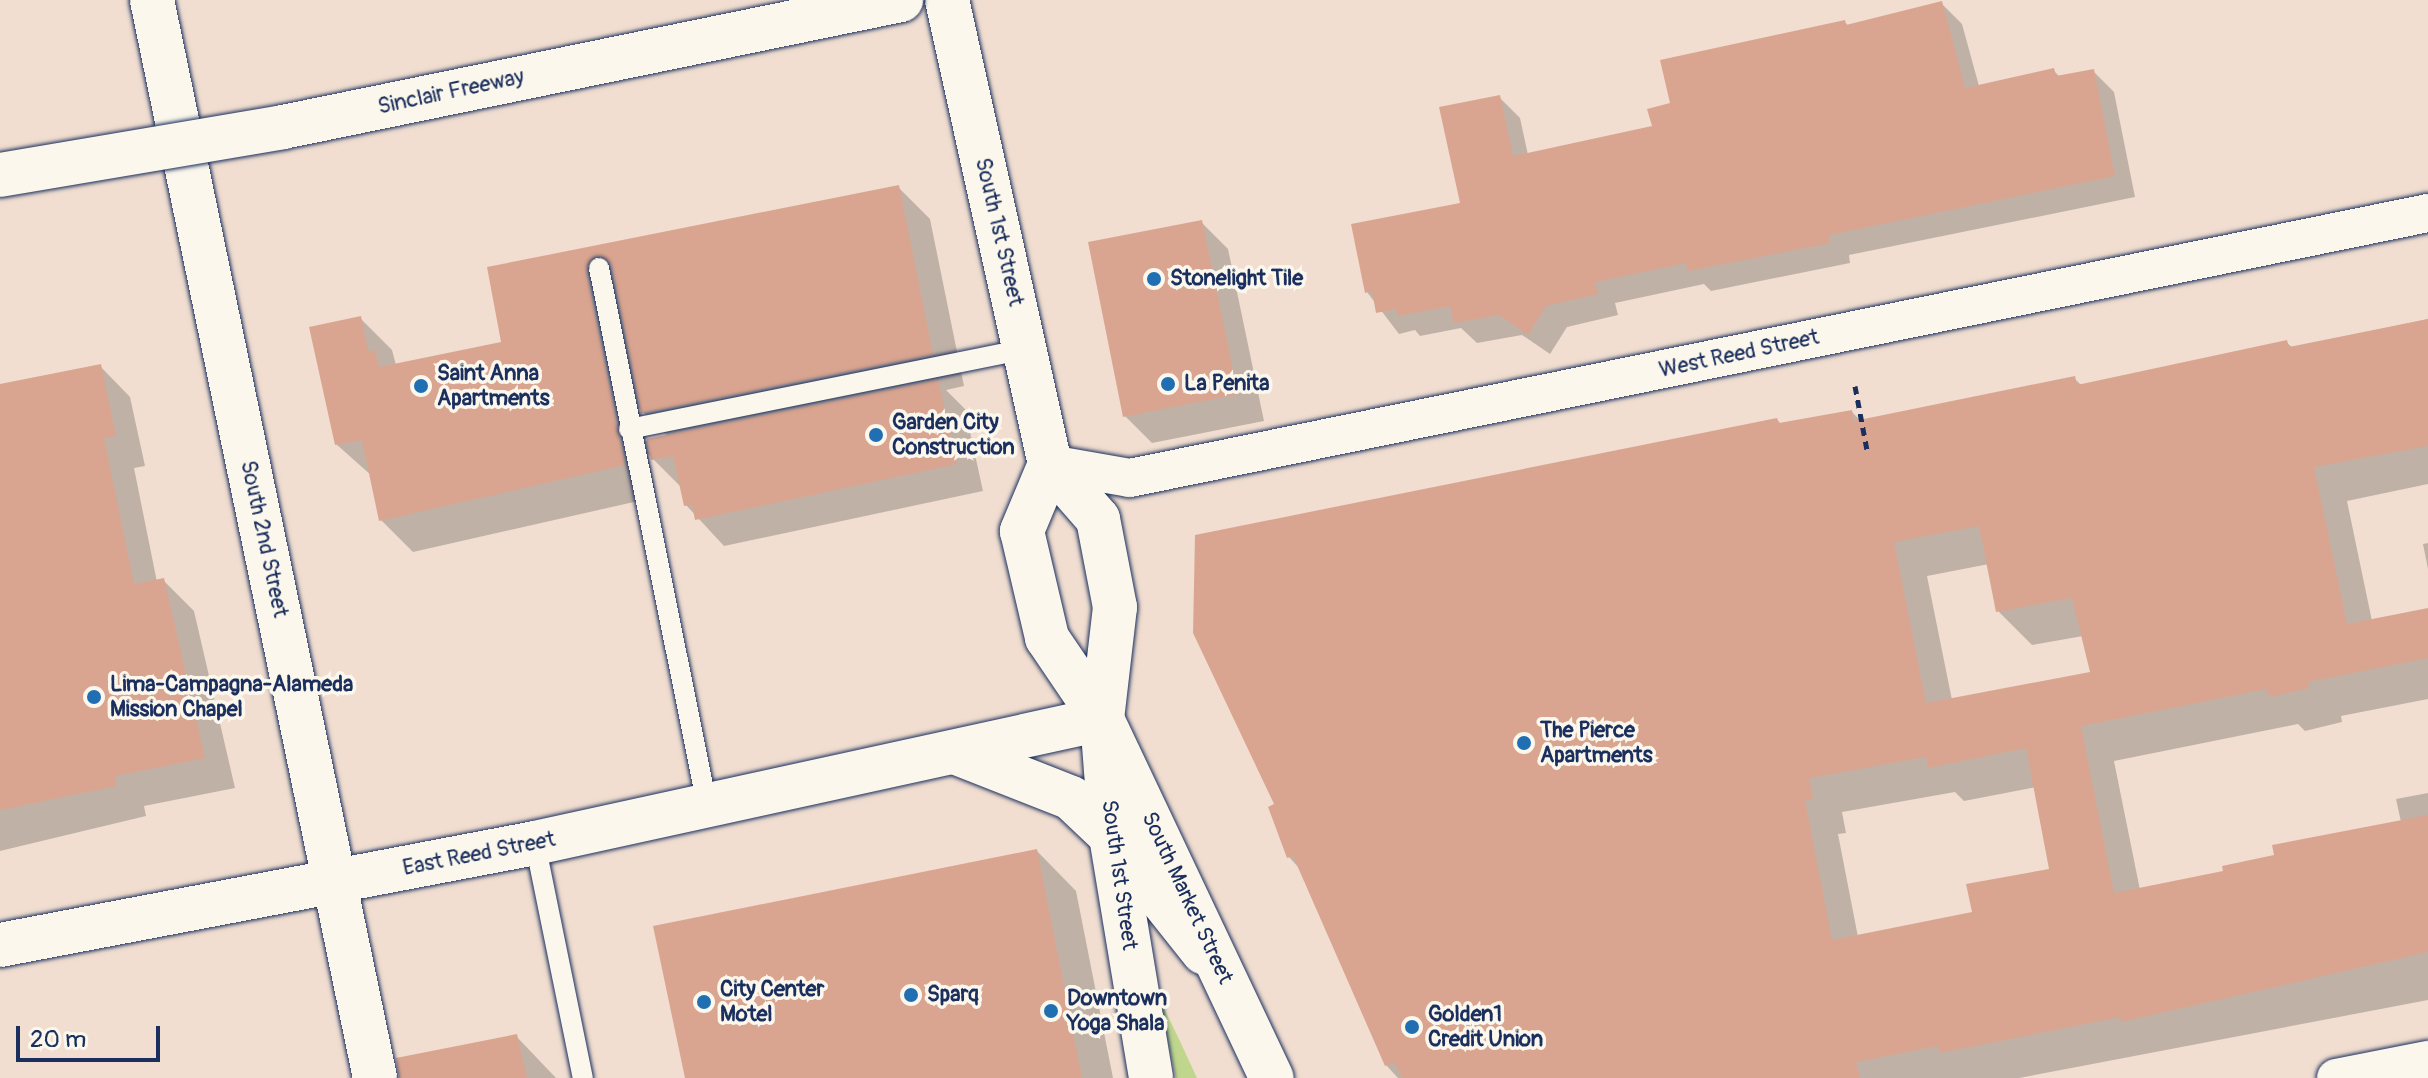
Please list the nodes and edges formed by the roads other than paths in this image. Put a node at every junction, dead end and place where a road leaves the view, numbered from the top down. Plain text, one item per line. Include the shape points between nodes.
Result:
1 (152, 0) edge
2 (901, 0) edge
3 (947, 0) edge
4 (0, 175) edge
5 (2428, 213) edge
6 (599, 268) dead end
7 (1025, 349) junction
8 (629, 429) junction
9 (1050, 464) junction
10 (1102, 719) junction
11 (955, 752) junction
12 (707, 805) junction
13 (1111, 836) junction
14 (535, 843) junction
15 (336, 882) junction
16 (0, 945) edge
17 (1227, 982) junction
18 (2428, 1060) edge
19 (375, 1078) edge
20 (583, 1078) edge
21 (1151, 1078) edge
22 (1272, 1078) edge
23 (2336, 1078) edge

1 - 15 main road, South 2nd Street
2 - 4 main road, Sinclair Freeway, bridge via 283,127
3 - 7 main road, South 1st Street
5 - 9 street, West Reed Street via 1130,478
6 - 8 lane
7 - 8 lane
7 - 9 main road, South 1st Street
8 - 12 lane
9 - 10 main road, South 1st Street via 1098,519 1115,607
9 - 10 main road, South 1st Street via 1022,531 1047,638
10 - 11 main road, East Reed Street
10 - 13 main road, South 1st Street
10 - 17 main road, South Market Street
11 - 12 main road, East Reed Street
11 - 13 main road via 1071,798
12 - 14 main road, East Reed Street
13 - 17 main road
13 - 21 main road, South 1st Street
14 - 15 main road, East Reed Street
14 - 20 lane
15 - 16 main road, East Reed Street
15 - 19 main road, South 2nd Street
17 - 22 main road, South Market Street
18 - 23 street

